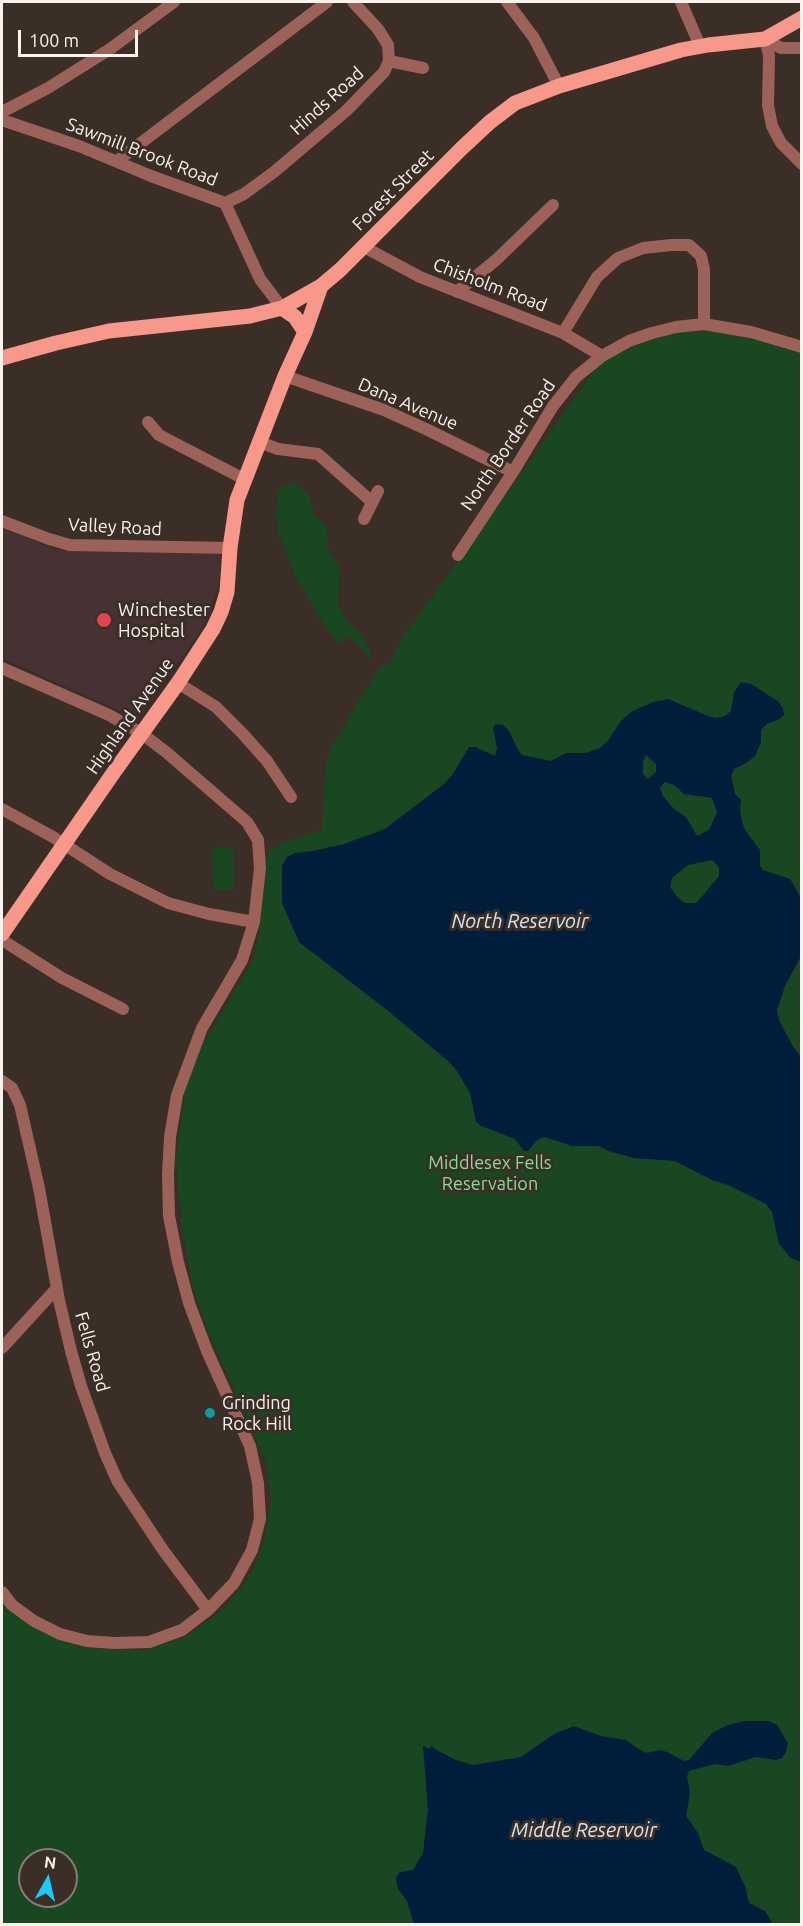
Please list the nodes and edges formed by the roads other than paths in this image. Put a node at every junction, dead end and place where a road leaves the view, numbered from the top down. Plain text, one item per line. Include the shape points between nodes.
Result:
1 (174, 2) edge
2 (327, 2) edge
3 (353, 2) edge
4 (507, 2) edge
5 (681, 2) edge
6 (801, 18) edge
7 (765, 39) junction
8 (700, 46) junction
9 (801, 48) edge
10 (388, 61) junction
11 (423, 68) dead end
12 (559, 87) junction
13 (2, 112) edge
14 (2, 120) edge
15 (117, 161) junction
16 (801, 164) edge
17 (225, 203) junction
18 (553, 206) dead end
19 (364, 247) junction
20 (321, 285) junction
21 (457, 292) junction
22 (282, 308) junction
23 (704, 324) junction
24 (305, 333) junction
25 (563, 333) junction
26 (801, 347) edge
27 (602, 356) junction
28 (2, 358) edge
29 (285, 376) junction
30 (148, 422) dead end
31 (259, 442) junction
32 (513, 472) junction
33 (244, 479) junction
34 (364, 519) dead end
35 (2, 521) edge
36 (230, 548) junction
37 (458, 555) dead end
38 (2, 668) edge
39 (178, 683) junction
40 (141, 733) junction
41 (291, 797) dead end
42 (2, 809) edge
43 (64, 845) junction
44 (254, 922) junction
45 (2, 934) edge
46 (2, 940) edge
47 (123, 1009) dead end
48 (2, 1081) edge
49 (57, 1288) junction
50 (2, 1348) edge
51 (2, 1592) edge
52 (208, 1610) junction

1 - 13 street via 84,65
2 - 15 street
3 - 10 street, Hinds Road via 384,37
4 - 12 street via 534,38
5 - 8 street
6 - 7 main road, Forest Street
7 - 8 main road, Forest Street
7 - 9 street via 781,48
7 - 16 street via 772,126 781,143
8 - 12 main road, Forest Street
10 - 11 street
10 - 17 street, Hinds Road via 381,77 346,111 274,172
12 - 19 main road, Forest Street via 515,103 495,117
14 - 15 street, Sawmill Brook Road
15 - 17 street, Sawmill Brook Road
17 - 22 street, Sawmill Brook Road via 260,279
18 - 21 street
19 - 20 main road, Forest Street
19 - 21 street, Chisholm Road
20 - 22 main road, Forest Street
20 - 24 main road, Highland Avenue
21 - 25 street, Chisholm Road
22 - 24 main road via 295,317
22 - 28 main road, Forest Street via 250,316 109,331
23 - 25 street via 701,256 689,245 671,245 643,248 618,258 597,277
23 - 26 street, North Border Road via 751,332
23 - 27 street, North Border Road via 652,333
24 - 29 main road, Highland Avenue
25 - 27 street, Chisholm Road
27 - 32 street, North Border Road via 576,377 553,406
29 - 31 main road, Highland Avenue
29 - 32 street, Dana Avenue via 384,410
30 - 33 street via 159,435
31 - 33 main road, Highland Avenue
31 - 34 street via 278,449 318,453 375,497
32 - 37 street, North Border Road
33 - 36 main road, Highland Avenue
35 - 36 street, Valley Road via 70,545
36 - 39 main road, Highland Avenue via 227,592 221,612
38 - 40 street
39 - 40 main road, Highland Avenue
39 - 41 street via 216,707 243,734
40 - 43 main road, Highland Avenue
40 - 44 street via 247,822 258,840 260,868
42 - 43 street
43 - 44 street via 168,903
43 - 45 main road, Highland Avenue
44 - 52 street via 243,960 202,1028 177,1095 170,1137 169,1202 178,1262 207,1351 250,1446 258,1483 260,1519 252,1550 234,1583
46 - 47 street via 62,978
48 - 49 street, Fells Road via 12,1088 20,1105
49 - 50 street
49 - 52 street, Fells Road via 81,1386 118,1482
51 - 52 street via 34,1621 87,1641 149,1642 182,1630

